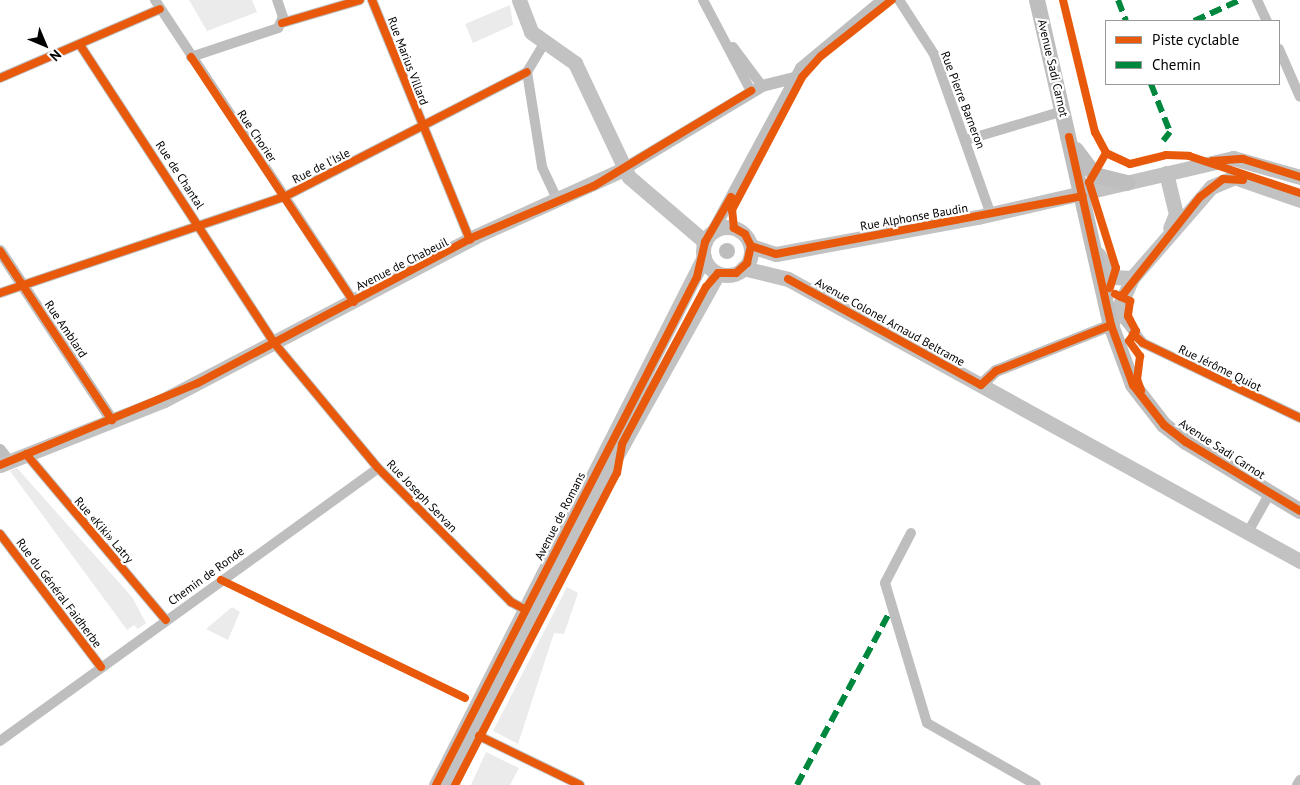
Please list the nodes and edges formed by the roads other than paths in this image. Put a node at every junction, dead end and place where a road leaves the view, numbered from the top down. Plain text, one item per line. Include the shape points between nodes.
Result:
1 (277, 0) edge
2 (360, 0) edge
3 (372, 0) edge
4 (703, 0) edge
5 (883, 0) edge
6 (899, 0) edge
7 (1037, 0) edge
8 (1257, 0) edge
9 (157, 5) edge
10 (520, 5) edge
11 (1267, 20) edge
12 (282, 23) junction
13 (545, 42) junction
14 (80, 45) junction
15 (1280, 51) edge
16 (191, 57) junction
17 (528, 72) junction
18 (0, 78) edge
19 (794, 78) junction
20 (756, 89) junction
21 (1300, 97) edge
22 (1064, 111) junction
23 (420, 127) junction
24 (1069, 137) junction
25 (966, 140) junction
26 (624, 169) junction
27 (1166, 173) junction
28 (1300, 178) edge
29 (1127, 182) junction
30 (1083, 196) junction
31 (284, 197) junction
32 (1300, 200) edge
33 (558, 201) junction
34 (991, 215) junction
35 (200, 226) junction
36 (1167, 234) junction
37 (706, 235) junction
38 (470, 240) junction
39 (750, 246) junction
40 (0, 251) edge
41 (776, 254) junction
42 (1098, 254) junction
43 (704, 257) junction
44 (743, 268) junction
45 (718, 272) junction
46 (1132, 278) junction
47 (788, 279) junction
48 (24, 286) junction
49 (0, 293) edge
50 (354, 302) junction
51 (1115, 318) junction
52 (275, 344) junction
53 (981, 385) junction
54 (1300, 418) edge
55 (112, 420) junction
56 (29, 453) junction
57 (3, 459) edge
58 (378, 468) junction
59 (1270, 493) junction
60 (1300, 511) edge
61 (1248, 532) junction
62 (911, 533) dead end
63 (0, 534) edge
64 (1300, 561) edge
65 (524, 609) junction
66 (166, 620) junction
67 (101, 667) junction
68 (469, 731) junction
69 (0, 741) edge
70 (1300, 780) edge
71 (436, 785) edge
72 (449, 785) edge
73 (580, 785) edge
74 (1036, 785) edge
75 (1298, 785) edge

1 - 12 street
2 - 12 street
3 - 23 street, Rue Marius Villard
4 - 20 street
5 - 19 street via 813,56
6 - 25 street, Rue Pierre Barneron via 934,54
7 - 22 main road, Avenue Sadi Carnot
8 - 11 street
9 - 14 street
9 - 16 street, Rue Chorier
10 - 13 main road via 530,32
12 - 16 street
13 - 17 street
13 - 26 main road via 575,63
14 - 18 street
14 - 35 street, Rue de Chantal
15 - 21 street
16 - 31 street, Rue Chorier
17 - 23 street, Rue de l'Isle
17 - 33 street via 542,167
19 - 20 street, Avenue de Chabeuil
19 - 37 street
20 - 26 street, Avenue de Chabeuil
22 - 24 main road, Avenue Sadi Carnot
22 - 25 street
23 - 31 street, Rue de l'Isle
23 - 38 street, Rue Marius Villard
24 - 29 main road, Avenue Sadi Carnot via 1096,175
24 - 30 main road, Avenue Sadi Carnot
25 - 34 street, Rue Pierre Barneron
26 - 33 main road, Avenue de Chabeuil
26 - 37 main road via 635,184
27 - 28 main road, Rue Alphonse Baudin via 1233,158
27 - 29 main road, Rue Alphonse Baudin
27 - 36 main road via 1176,214
29 - 30 main road, Rue Alphonse Baudin
30 - 34 main road, Rue Alphonse Baudin
30 - 42 main road, Avenue Sadi Carnot
31 - 35 street, Rue de l'Isle
31 - 50 street, Rue Chorier
32 - 36 main road via 1228,178 1205,192
33 - 38 main road, Avenue de Chabeuil
34 - 41 main road, Rue Alphonse Baudin
35 - 48 street, Rue de l'Isle
35 - 52 street, Rue de Chantal
36 - 46 main road
37 - 39 main road via 734,228 745,234
37 - 43 main road
38 - 50 main road, Avenue de Chabeuil
39 - 41 main road, Rue Alphonse Baudin
39 - 44 main road
40 - 48 street, Rue Amblard
41 - 47 main road
42 - 46 main road, Avenue Sadi Carnot via 1113,277
42 - 51 main road, Avenue Sadi Carnot
43 - 45 main road
43 - 65 main road, Avenue de Romans
44 - 45 main road via 731,274
44 - 47 main road, Avenue Colonel Arnaud Beltrame
45 - 68 main road, Avenue de Romans
46 - 51 main road
47 - 53 main road, Avenue Colonel Arnaud Beltrame
48 - 49 street, Rue de l'Isle
48 - 55 street, Rue Amblard
50 - 52 main road, Avenue de Chabeuil
51 - 53 street via 996,371
51 - 54 street, Rue Jérôme Quiot via 1143,344
51 - 59 main road, Avenue Sadi Carnot via 1133,385 1164,424
52 - 55 main road, Avenue de Chabeuil
52 - 58 street, Rue Joseph Servan
53 - 61 main road, Avenue Colonel Arnaud Beltrame
55 - 56 main road, Avenue de Chabeuil
56 - 57 main road, Avenue de Chabeuil
56 - 66 street, Rue «Kiki» Latry
58 - 65 street, Rue Joseph Servan via 511,602
58 - 66 street, Chemin de Ronde
59 - 60 main road, Avenue Sadi Carnot
59 - 61 street
61 - 64 main road, Avenue Colonel Arnaud Beltrame
62 - 74 street via 885,583 927,723
63 - 67 street, Rue du Général Faidherbe
65 - 68 main road, Avenue de Romans
66 - 67 street, Chemin de Ronde
67 - 69 street, Chemin de Ronde
68 - 71 main road, Avenue de Romans
68 - 72 main road, Avenue de Romans
68 - 73 street
70 - 75 street

